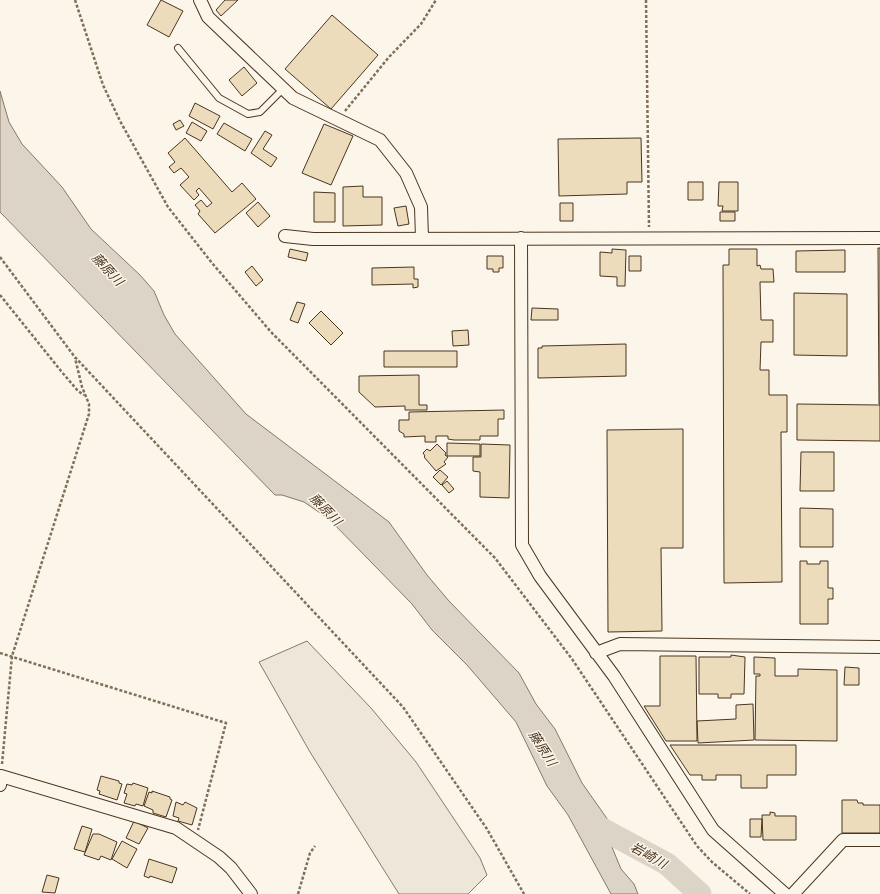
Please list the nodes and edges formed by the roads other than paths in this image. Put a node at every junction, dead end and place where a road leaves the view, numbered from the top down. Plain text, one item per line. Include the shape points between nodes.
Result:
1 (200, 0) edge
2 (178, 48) dead end
3 (283, 89) junction
4 (285, 236) dead end
5 (422, 238) junction
6 (521, 238) junction
7 (880, 238) edge
8 (880, 647) edge
9 (596, 653) junction
10 (0, 776) edge
11 (0, 784) edge
12 (880, 840) edge
13 (251, 894) edge
14 (784, 894) edge
15 (793, 894) edge

1 - 3 street via 208,16
2 - 3 lane via 219,98 248,114 260,112
3 - 5 street via 293,98 380,140 406,173 421,207
4 - 5 street via 313,239
5 - 6 street
6 - 7 street
6 - 9 street via 522,545 540,576
8 - 9 street via 620,644
9 - 14 street via 614,676 713,830
10 - 11 street
10 - 13 street via 168,825 195,840 231,868
12 - 15 street via 843,840

